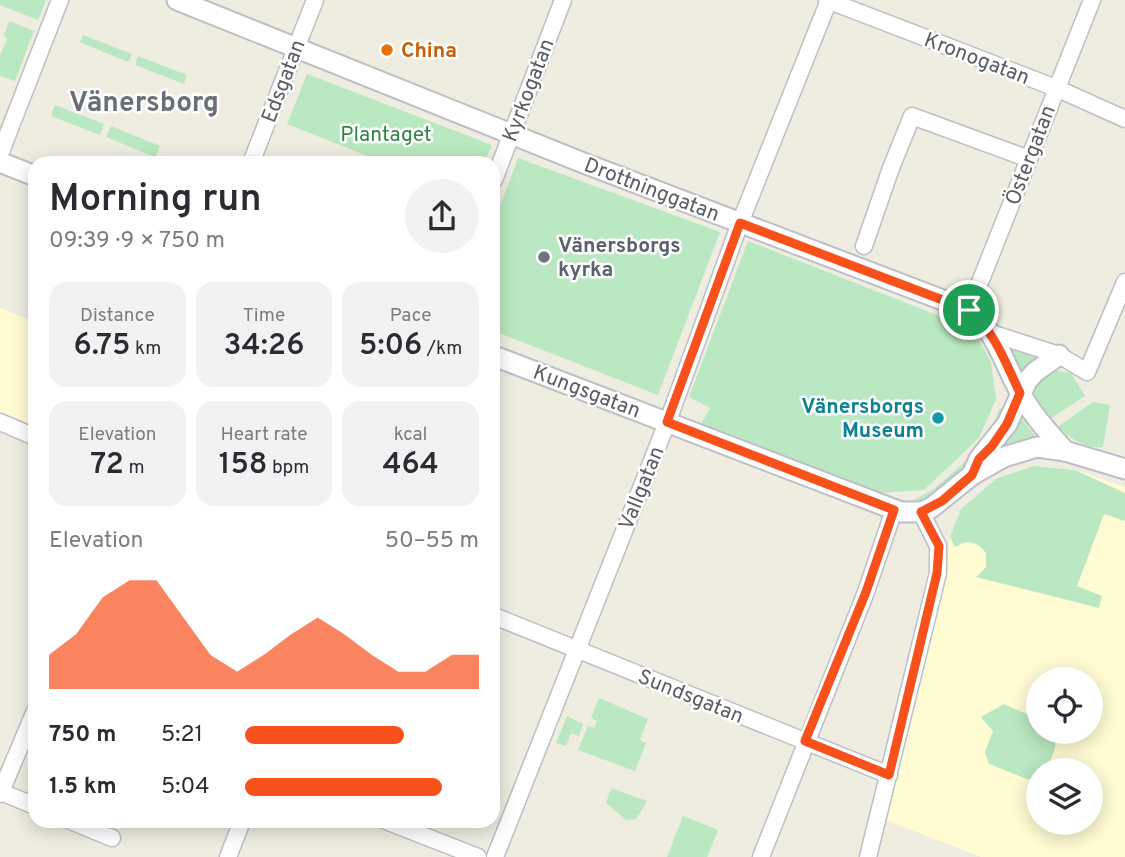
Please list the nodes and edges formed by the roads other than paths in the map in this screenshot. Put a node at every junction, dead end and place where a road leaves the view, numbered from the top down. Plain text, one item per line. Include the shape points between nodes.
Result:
1 (60, 0) edge
2 (177, 0) edge
3 (315, 0) edge
4 (563, 0) edge
5 (828, 0) edge
6 (1092, 0) edge
7 (296, 49) junction
8 (1056, 88) junction
9 (1125, 119) edge
10 (511, 134) junction
11 (0, 154) edge
12 (254, 156) edge
13 (1029, 159) junction
14 (0, 162) edge
15 (500, 164) edge
16 (28, 173) edge
17 (740, 223) junction
18 (864, 246) dead end
19 (1125, 282) edge
20 (969, 310) junction
21 (991, 333) junction
22 (1059, 355) junction
23 (500, 358) edge
24 (1020, 393) junction
25 (0, 422) edge
26 (667, 422) junction
27 (28, 434) edge
28 (1065, 451) junction
29 (1125, 469) edge
30 (972, 475) junction
31 (894, 510) junction
32 (921, 512) junction
33 (500, 619) edge
34 (577, 650) junction
35 (28, 727) edge
36 (805, 741) junction
37 (889, 775) junction
38 (0, 793) edge
39 (28, 803) edge
40 (88, 828) edge
41 (239, 828) edge
42 (404, 828) edge
43 (112, 838) dead end
44 (228, 857) edge
45 (478, 857) edge
46 (495, 857) edge
47 (761, 857) edge
48 (868, 857) edge

1 - 11 street
2 - 7 street, Drottninggatan
3 - 7 street, Edsgatan
4 - 10 street, Kyrkogatan
5 - 8 street, Kronogatan
5 - 17 street, Vallgatan
6 - 8 street, Östergatan
7 - 10 street, Drottninggatan
7 - 12 street, Edsgatan
8 - 9 street, Kronogatan
8 - 13 street, Östergatan
10 - 15 street, Kyrkogatan
10 - 17 street, Drottninggatan
13 - 18 street via 912,116
13 - 20 street, Östergatan
14 - 16 street
17 - 20 street, Drottninggatan
17 - 26 street, Vallgatan
19 - 22 street via 1087,372
20 - 21 street, Drottninggatan
21 - 22 street
21 - 24 street, Drottninggatan
22 - 24 street via 1035,372
23 - 26 street, Kungsgatan
24 - 28 street, Drottninggatan
24 - 30 street via 1007,424
25 - 27 street
26 - 31 street, Kungsgatan
26 - 34 street, Vallgatan
28 - 29 street
28 - 30 street via 1024,450
30 - 32 street
31 - 32 street, Kungsgatan
31 - 36 street
32 - 37 street via 939,546 937,573
33 - 34 street, Sundsgatan
34 - 36 street, Sundsgatan
34 - 46 street, Vallgatan
35 - 38 street
36 - 37 street, Sundsgatan
36 - 47 street
37 - 48 street
38 - 39 street
40 - 43 street
41 - 44 street
42 - 45 street

